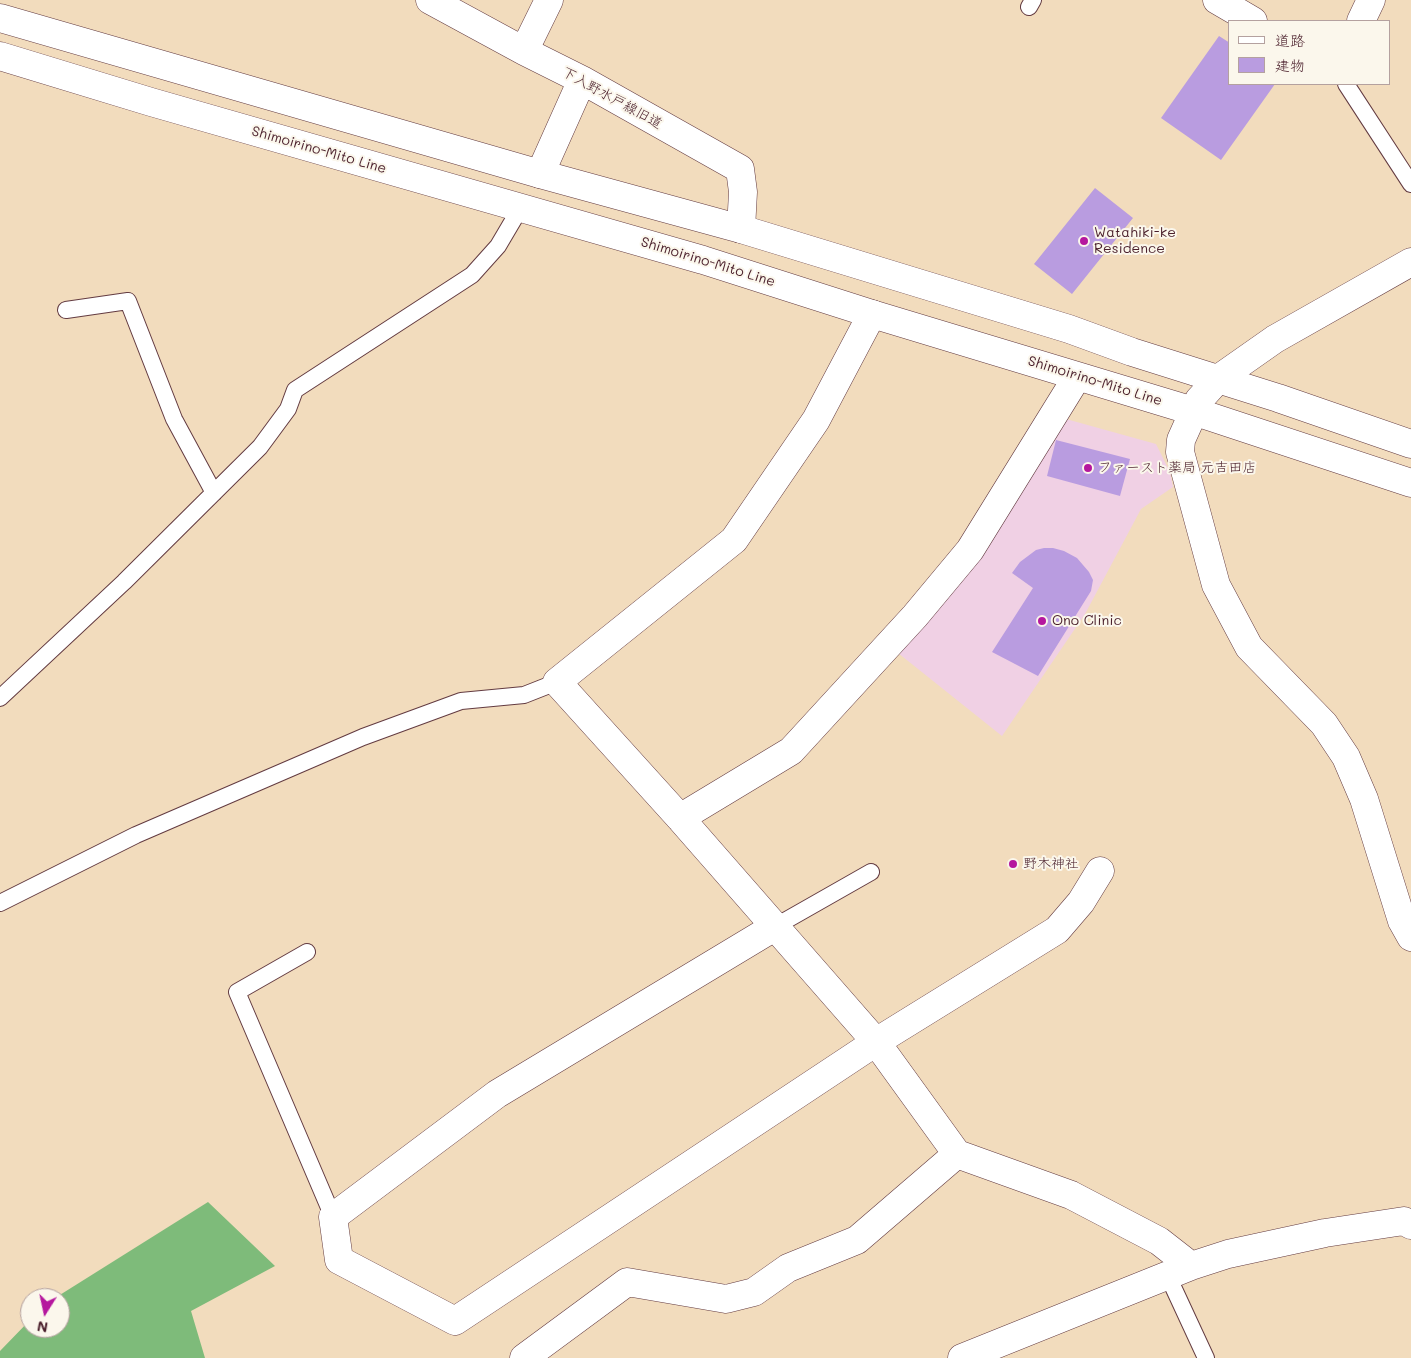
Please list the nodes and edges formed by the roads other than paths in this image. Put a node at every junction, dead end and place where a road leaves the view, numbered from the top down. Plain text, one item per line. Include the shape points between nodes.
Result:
1 (430, 0) edge
2 (549, 0) edge
3 (1217, 0) edge
4 (1371, 0) edge
5 (0, 18) edge
6 (1251, 20) edge
7 (1361, 20) edge
8 (524, 51) junction
9 (0, 56) edge
10 (582, 80) junction
11 (1347, 85) edge
12 (540, 174) junction
13 (1411, 184) edge
14 (521, 208) junction
15 (741, 229) junction
16 (1411, 262) edge
17 (66, 310) dead end
18 (872, 314) junction
19 (1077, 377) junction
20 (1218, 379) junction
21 (1193, 411) junction
22 (1411, 444) edge
23 (1411, 483) edge
24 (214, 493) junction
25 (557, 682) junction
26 (0, 698) edge
27 (680, 818) junction
28 (1100, 870) dead end
29 (871, 872) dead end
30 (0, 903) edge
31 (776, 926) junction
32 (1411, 937) edge
33 (307, 952) dead end
34 (876, 1042) junction
35 (957, 1154) junction
36 (333, 1217) junction
37 (1411, 1225) edge
38 (1180, 1271) junction
39 (524, 1358) edge
40 (962, 1358) edge
41 (1206, 1358) edge

1 - 8 street, 下入野水戸線旧道
2 - 8 street
3 - 6 street
4 - 7 street
5 - 12 street
8 - 10 street, 下入野水戸線旧道
9 - 14 street, Shimoirino-Mito Line
10 - 12 street
10 - 15 street, 下入野水戸線旧道 via 740,169 743,192
11 - 13 lane
12 - 15 street
14 - 18 street, Shimoirino-Mito Line via 703,260
14 - 24 lane via 498,246 472,275 295,390 288,409 260,447
15 - 20 street via 1069,329
16 - 20 street via 1275,339
17 - 24 lane via 128,301 174,419
18 - 19 street, Shimoirino-Mito Line
18 - 25 street via 816,420 734,540
19 - 21 street, Shimoirino-Mito Line
19 - 27 street via 970,550 915,616 791,751
20 - 21 street
20 - 22 street
21 - 23 street, Shimoirino-Mito Line
21 - 32 street via 1181,440 1180,452 1216,585 1249,648 1324,724 1346,756 1364,798 1402,921
24 - 26 lane
25 - 27 street
25 - 30 lane via 524,695 461,701 363,737 136,835
27 - 31 street
28 - 34 street via 1081,902 1057,930
29 - 31 lane
31 - 34 street
31 - 36 street via 497,1094
33 - 36 lane via 237,992
34 - 35 street
34 - 36 street via 454,1321 339,1260
35 - 38 street via 1070,1195 1159,1241
35 - 39 street via 857,1240 788,1268 754,1292 726,1299 627,1282
37 - 38 street via 1404,1221 1325,1234 1228,1254
38 - 40 street
38 - 41 lane

